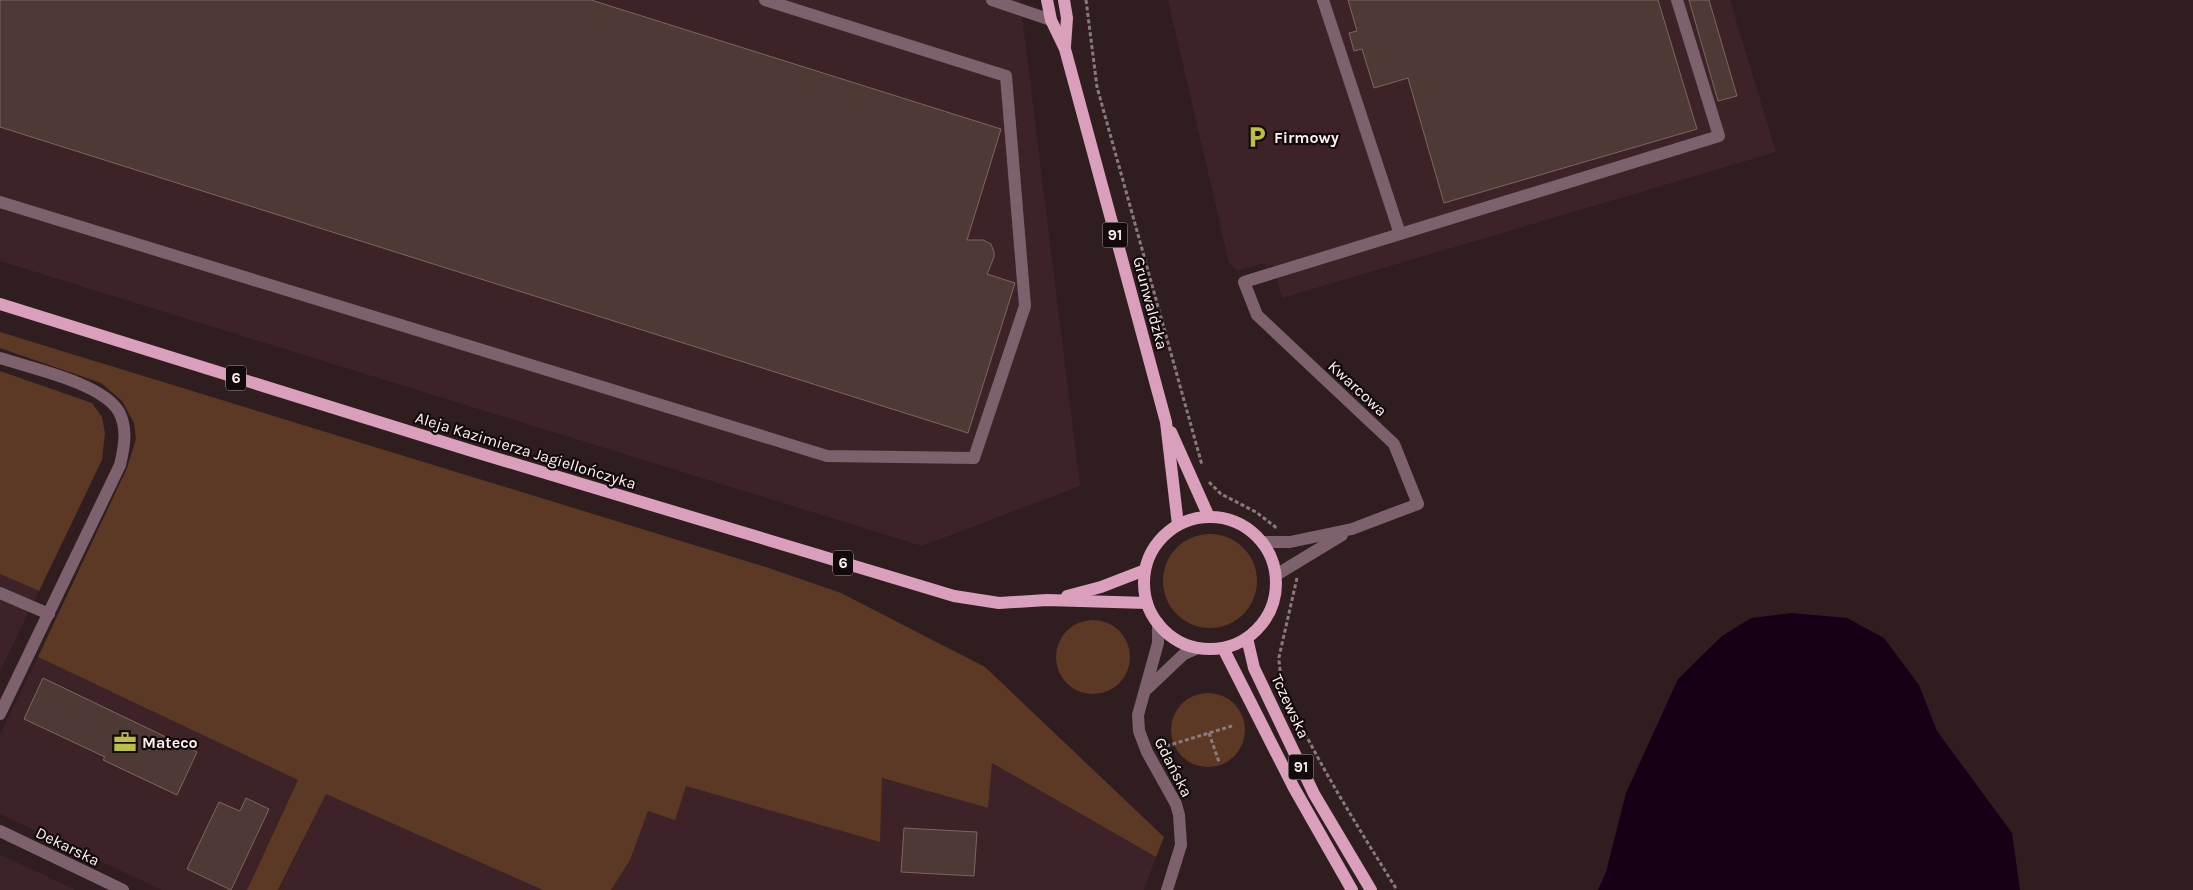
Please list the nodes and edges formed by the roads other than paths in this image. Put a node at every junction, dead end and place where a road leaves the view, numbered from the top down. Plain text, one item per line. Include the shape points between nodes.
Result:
1 (765, 0) edge
2 (992, 0) edge
3 (1047, 0) edge
4 (1064, 0) edge
5 (1323, 0) edge
6 (1677, 0) edge
7 (1051, 20) junction
8 (1065, 48) junction
9 (0, 202) edge
10 (1400, 234) junction
11 (0, 304) edge
12 (0, 358) edge
13 (1166, 422) junction
14 (1209, 517) junction
15 (1178, 525) junction
16 (1352, 529) junction
17 (1262, 542) junction
18 (1145, 570) junction
19 (1276, 575) junction
20 (0, 593) edge
21 (1047, 600) junction
22 (1147, 603) junction
23 (49, 614) junction
24 (1158, 623) junction
25 (1247, 638) junction
26 (1198, 648) junction
27 (1223, 648) junction
28 (1147, 689) junction
29 (0, 714) edge
30 (0, 831) edge
31 (123, 890) edge
32 (1167, 890) edge
33 (1352, 890) edge
34 (1371, 890) edge

1 - 9 street via 1006,76 1025,306 974,458 827,456
2 - 7 street
3 - 7 main road, Grunwaldzka / 91
4 - 8 main road, Grunwaldzka / 91 via 1067,18
5 - 10 street
6 - 10 street via 1720,136
7 - 8 main road, Grunwaldzka / 91
8 - 13 main road, Grunwaldzka / 91
10 - 16 street, Kwarcowa via 1244,282 1257,315 1394,444 1418,504
11 - 21 main road, Aleja Kazimierza Jagiellończyka / 6 via 954,596 999,603
12 - 23 street via 96,392 118,411 123,424 125,436 120,465
13 - 14 main road, Grunwaldzka / 91
13 - 15 main road, Grunwaldzka / 91
14 - 15 main road
14 - 17 main road via 1239,523
15 - 18 main road via 1163,537
16 - 17 street, Kwarcowa via 1290,542
16 - 19 street, Kwarcowa
17 - 19 main road
18 - 21 main road, Aleja Kazimierza Jagiellończyka / 6 via 1101,587
18 - 22 main road
19 - 25 main road via 1276,593 1270,610 1261,625
20 - 23 street
21 - 22 main road, Aleja Kazimierza Jagiellończyka / 6
22 - 24 main road
23 - 29 street
24 - 26 main road via 1175,639
24 - 28 street, Gdańska via 1158,643
25 - 27 main road
25 - 34 main road, Tczewska / 91 via 1254,668 1314,794
26 - 27 main road
26 - 28 street, Gdańska via 1184,654
27 - 33 main road, Tczewska / 91 via 1294,788
28 - 32 street, Gdańska via 1138,715 1138,731 1176,804 1181,828 1181,845
30 - 31 street, Dekarska

